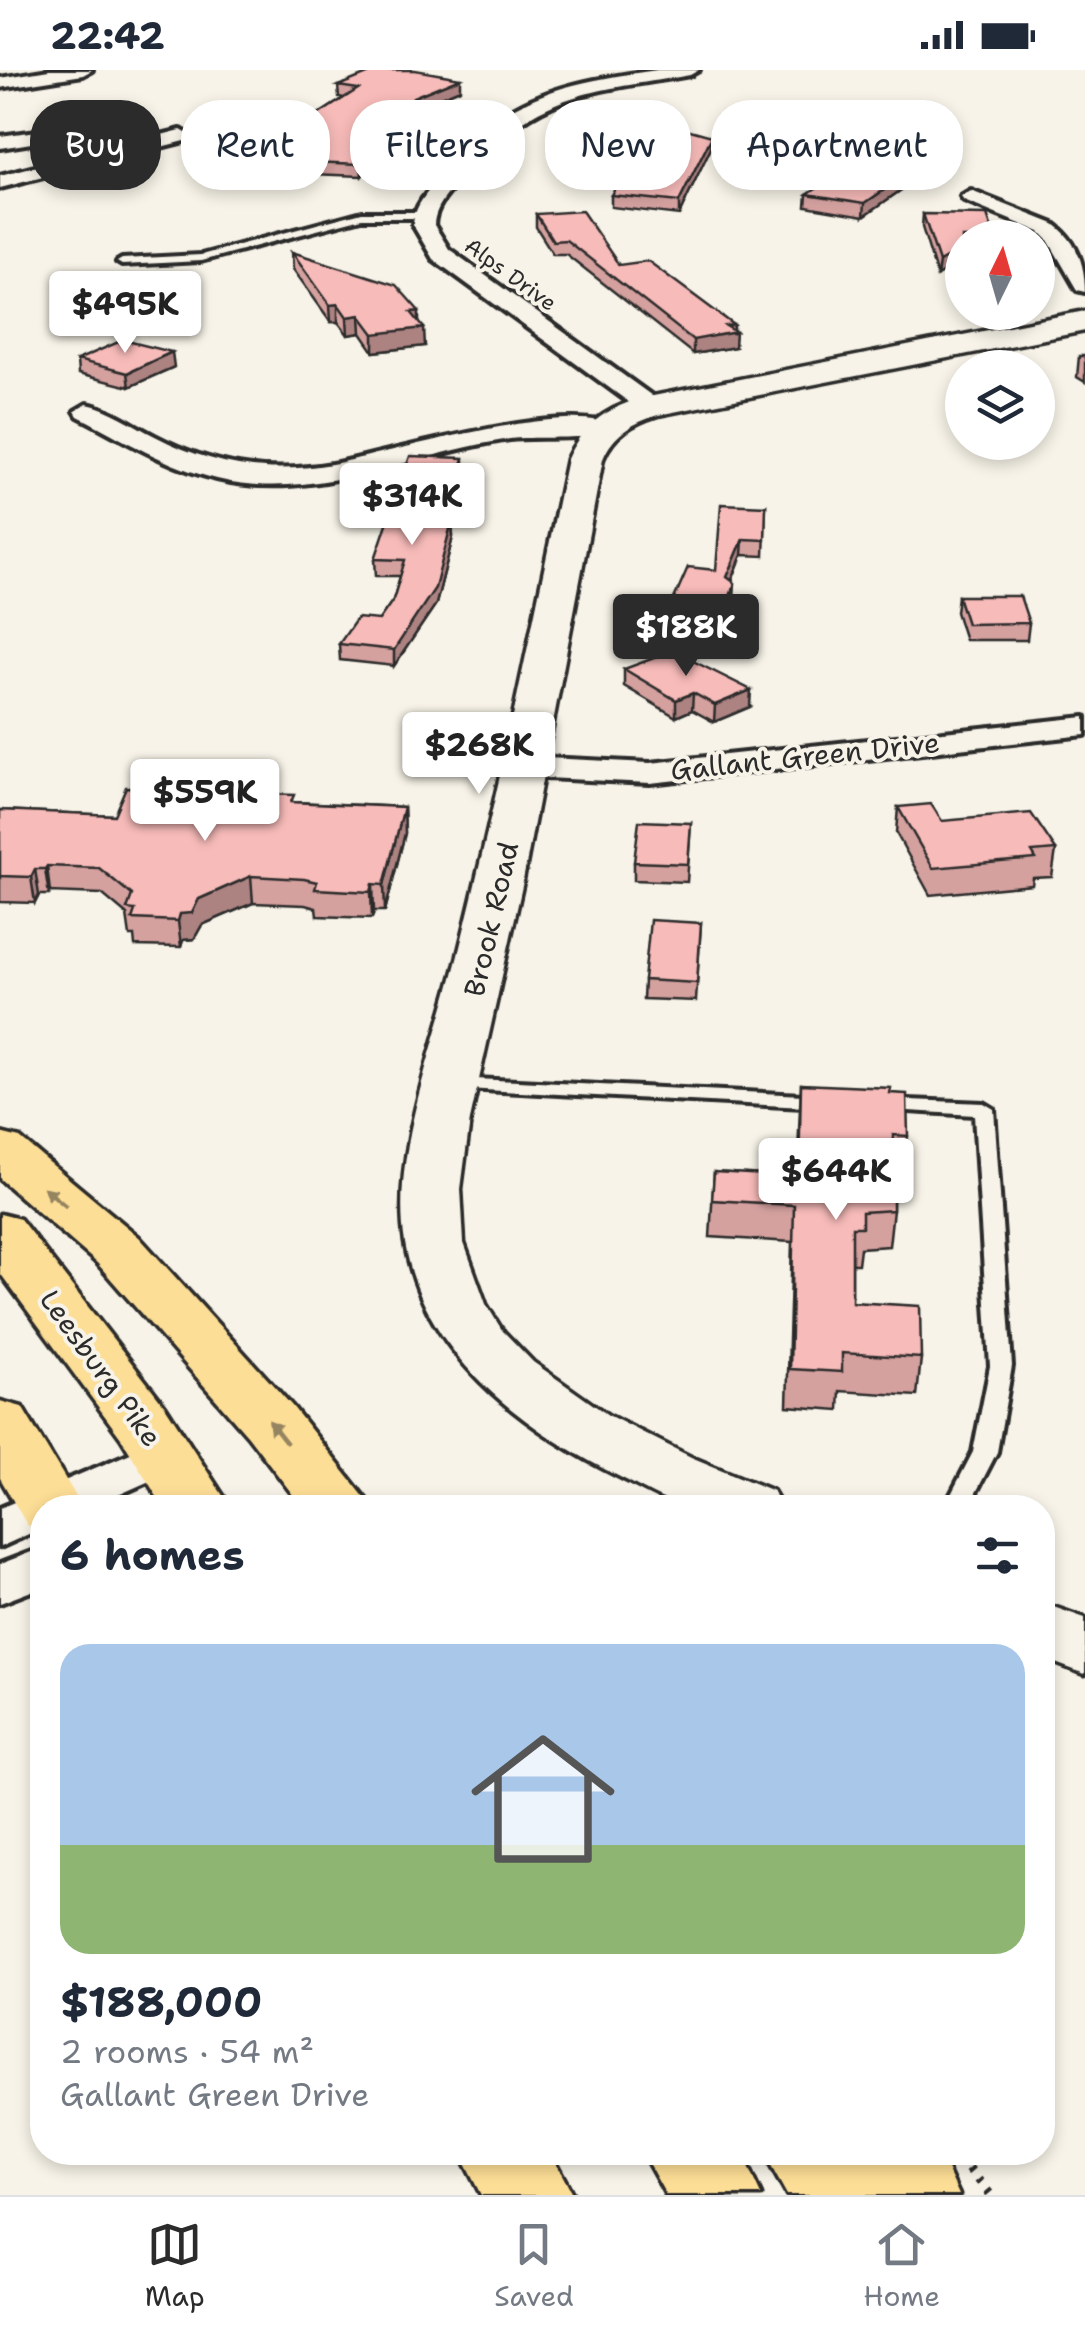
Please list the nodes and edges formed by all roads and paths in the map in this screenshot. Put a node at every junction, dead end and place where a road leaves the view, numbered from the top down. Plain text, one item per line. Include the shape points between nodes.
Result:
1 (83, 70) edge
2 (690, 70) edge
3 (0, 83) edge
4 (181, 136) dead end
5 (30, 138) edge
6 (0, 142) edge
7 (0, 182) edge
8 (971, 197) dead end
9 (424, 215) junction
10 (122, 262) dead end
11 (1085, 286) edge
12 (1085, 321) edge
13 (650, 406) junction
14 (88, 411) dead end
15 (601, 429) junction
16 (1085, 726) edge
17 (524, 766) junction
18 (452, 1084) junction
19 (0, 1150) edge
20 (0, 1232) edge
21 (0, 1423) edge
22 (192, 1495) edge
23 (330, 1495) edge
24 (720, 1495) edge
25 (963, 1495) edge
26 (30, 1500) edge
27 (30, 1534) edge
28 (0, 1585) edge
29 (1055, 1635) edge
30 (1085, 1648) edge
31 (510, 2165) edge
32 (694, 2165) edge
33 (816, 2165) edge
34 (891, 2165) edge
35 (530, 2195) edge
36 (718, 2195) edge
37 (840, 2195) edge
38 (916, 2195) edge

1 - 3 street
2 - 9 street via 581,92 513,117
4 - 7 street
5 - 6 street
8 - 11 street via 1048,228
9 - 10 lane via 362,215 201,258
9 - 13 street, Alps Drive via 424,232 441,254
12 - 13 street
13 - 15 street
14 - 15 street via 202,466 265,478 319,473 520,429
15 - 17 street, Brook Road via 585,461
16 - 17 street, Gallant Green Drive via 650,773
17 - 18 street, Brook Road
18 - 24 street, Brook Road via 432,1222 440,1268 458,1309 490,1356 552,1409 606,1445
18 - 25 lane via 984,1110 1001,1366 985,1452
23 -> 19 highway via 118,1250
20 - 22 highway, Leesburg Pike
21 - 26 highway
27 - 28 street
29 - 30 street
31 - 35 highway
32 - 36 highway
33 - 37 highway
34 - 38 highway

